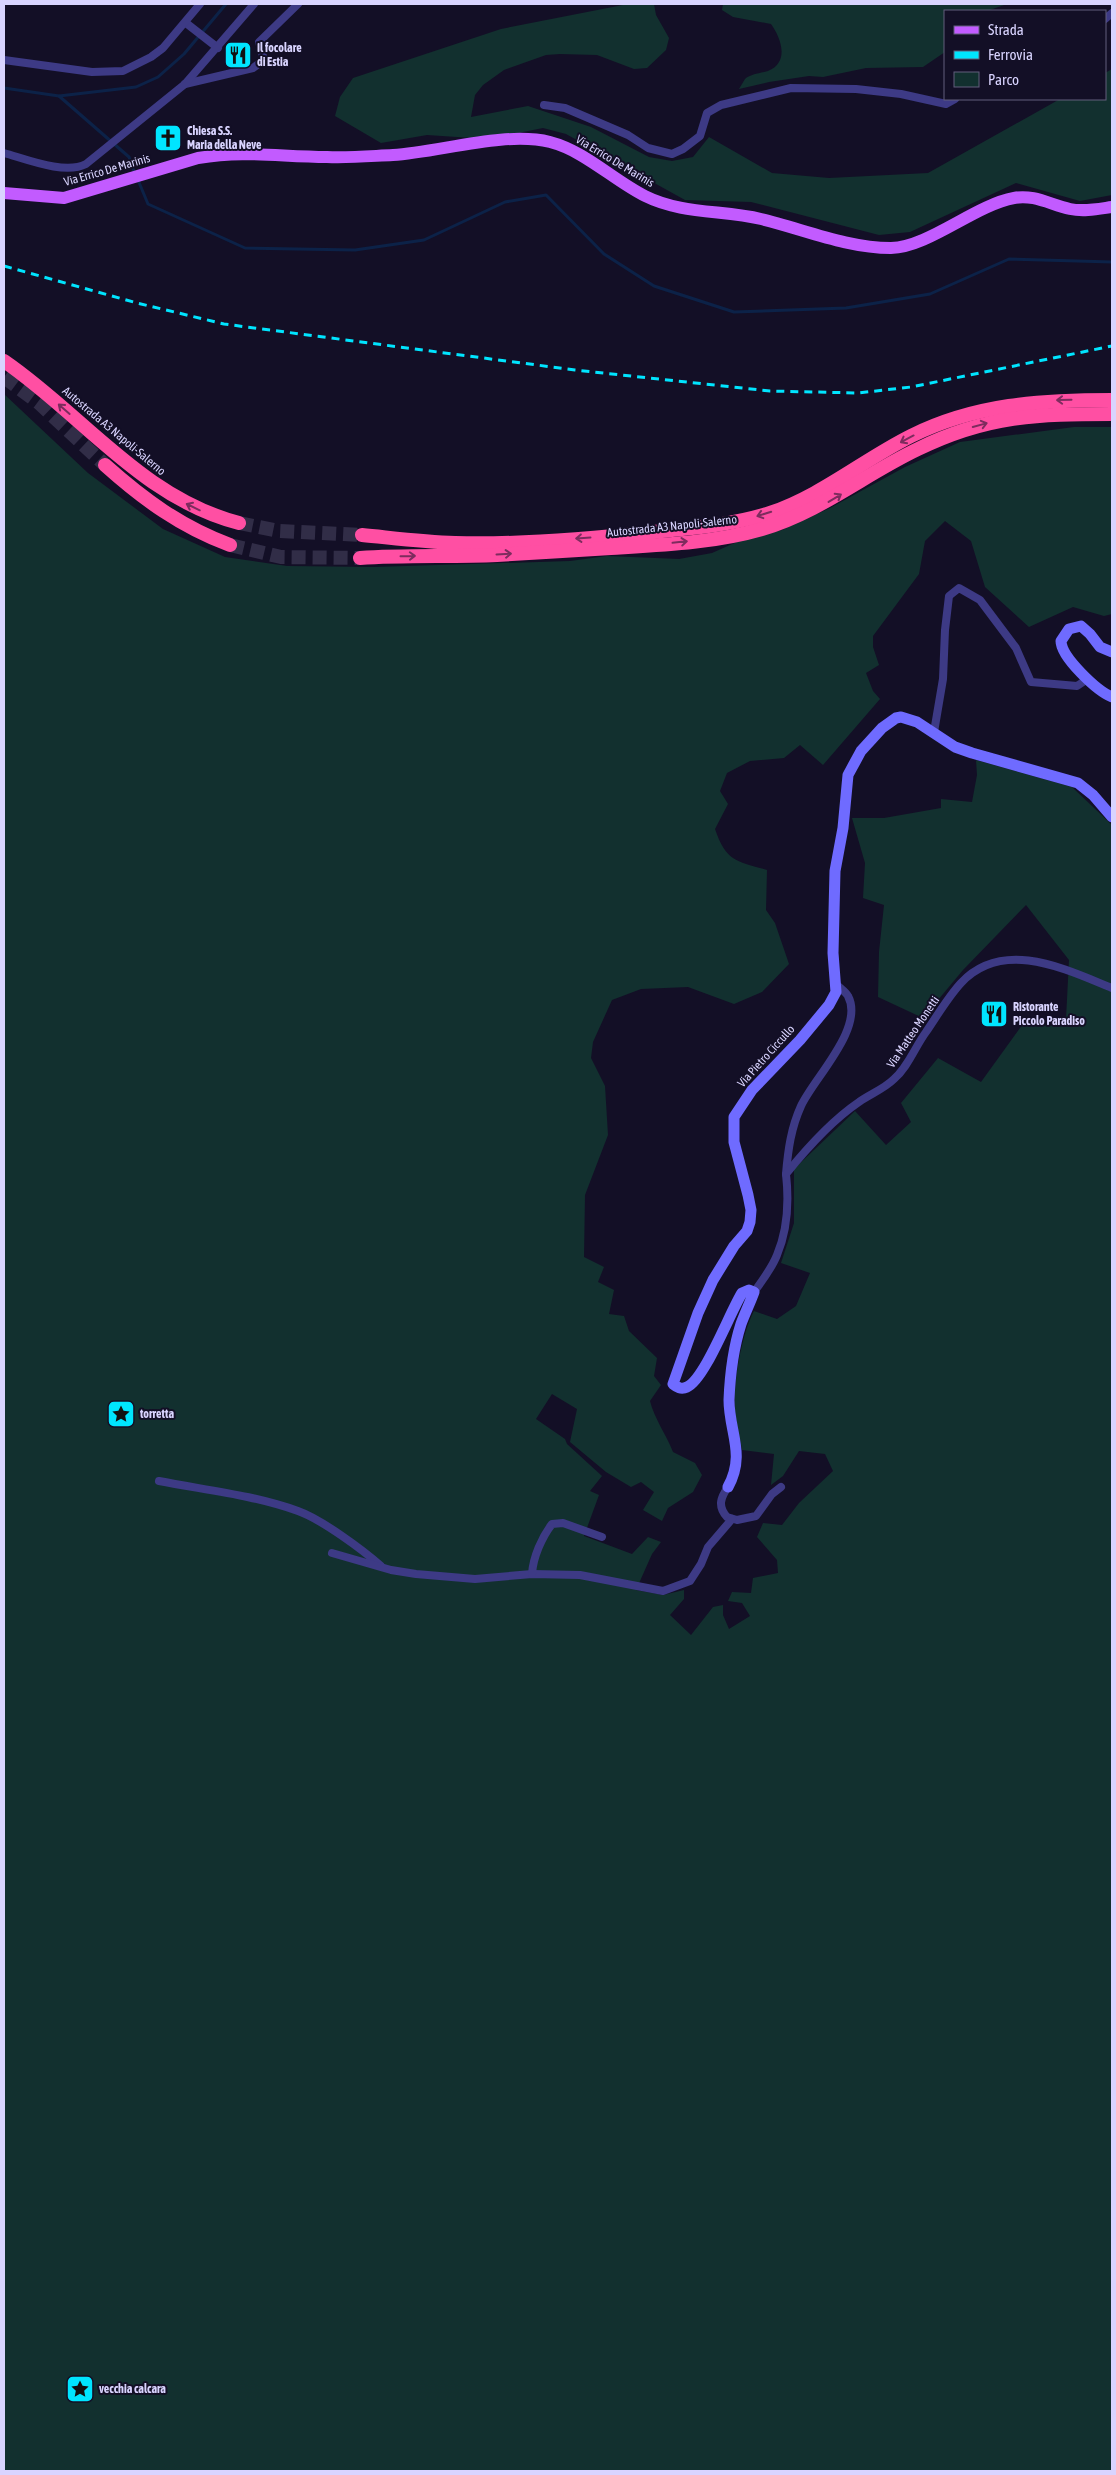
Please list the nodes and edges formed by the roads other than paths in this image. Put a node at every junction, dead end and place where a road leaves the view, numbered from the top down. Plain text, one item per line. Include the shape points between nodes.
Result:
1 (200, 4) edge
2 (254, 4) edge
3 (298, 4) edge
4 (186, 23) junction
5 (218, 48) junction
6 (4, 60) edge
7 (185, 84) junction
8 (953, 100) edge
9 (544, 105) dead end
10 (4, 153) edge
11 (4, 193) edge
12 (1112, 207) edge
13 (4, 361) edge
14 (1112, 400) edge
15 (1112, 414) edge
16 (105, 465) tunnel mouth
17 (239, 523) tunnel mouth
18 (362, 535) tunnel mouth
19 (632, 541) junction
20 (230, 545) tunnel mouth
21 (455, 550) junction
22 (360, 558) tunnel mouth
23 (1112, 652) edge
24 (1086, 680) junction
25 (1112, 697) edge
26 (934, 732) junction
27 (1112, 817) edge
28 (837, 985) junction
29 (1112, 988) edge
30 (786, 1174) junction
31 (754, 1292) junction
32 (159, 1481) dead end
33 (781, 1487) dead end
34 (725, 1491) joint
35 (732, 1519) junction
36 (602, 1537) dead end
37 (332, 1553) dead end
38 (383, 1567) junction
39 (532, 1574) junction

1 - 4 street
2 - 5 street
3 - 7 street via 260,42 264,60 253,68
4 - 5 street
4 - 6 street via 163,48 123,71 92,72
5 - 7 street
7 - 10 street via 79,168 66,168
8 - 9 street via 946,104 856,89 791,88 721,105 707,113 700,136 672,154 648,148 628,135 565,108
11 - 12 main road, Via Errico De Marinis via 64,198 198,158 233,154 372,156 501,141 548,141 565,147 667,206 759,219 870,246 907,246 982,209 1015,197 1050,202 1069,209
17 -> 13 highway, Autostrada A3 Napoli-Salerno via 203,512 153,484
14 -> 19 highway, Autostrada A3 Napoli-Salerno via 1038,401 978,410 911,436 816,493 788,506 736,522
19 -> 15 highway, Autostrada A3 Napoli-Salerno via 734,535 781,523 826,503 917,449 980,424 1038,415
16 - 20 highway via 142,498 166,514 189,528
18 - 21 highway, Autostrada A3 Napoli-Salerno
19 - 21 highway, Autostrada A3 Napoli-Salerno
22 -> 21 highway, Autostrada A3 Napoli-Salerno
23 - 24 street via 1100,647 1084,627 1072,627 1065,633 1061,646
24 - 25 street
24 - 26 street via 1077,686 1031,682 1016,648 980,600 959,588 949,596 944,630 943,679
26 - 27 street via 955,747 1078,783
26 - 28 street via 912,720 896,718 860,751 848,774 835,872 833,954
28 - 30 street via 848,996 850,1024 844,1040 802,1105 792,1128
28 - 31 street, Via Pietro Ciccullo via 829,1005 752,1090 734,1117 734,1142 748,1195 750,1222 713,1280 698,1312 673,1384 686,1388 693,1383 742,1293
29 - 30 street, Via Matteo Monetti via 1063,968 1032,961 1004,958 983,965 961,982 919,1041 903,1070 858,1102 808,1147
30 - 31 street via 788,1212 783,1237 777,1257
31 - 34 street via 735,1345 730,1417 737,1450 732,1481
32 - 38 street via 300,1512 348,1540
33 - 35 street via 756,1516 746,1520
34 - 35 street via 722,1512
35 - 39 street via 708,1547 702,1564 690,1581 663,1591 580,1575
36 - 39 street via 564,1523 552,1524 533,1564
37 - 38 street
38 - 39 street via 416,1574 475,1579

